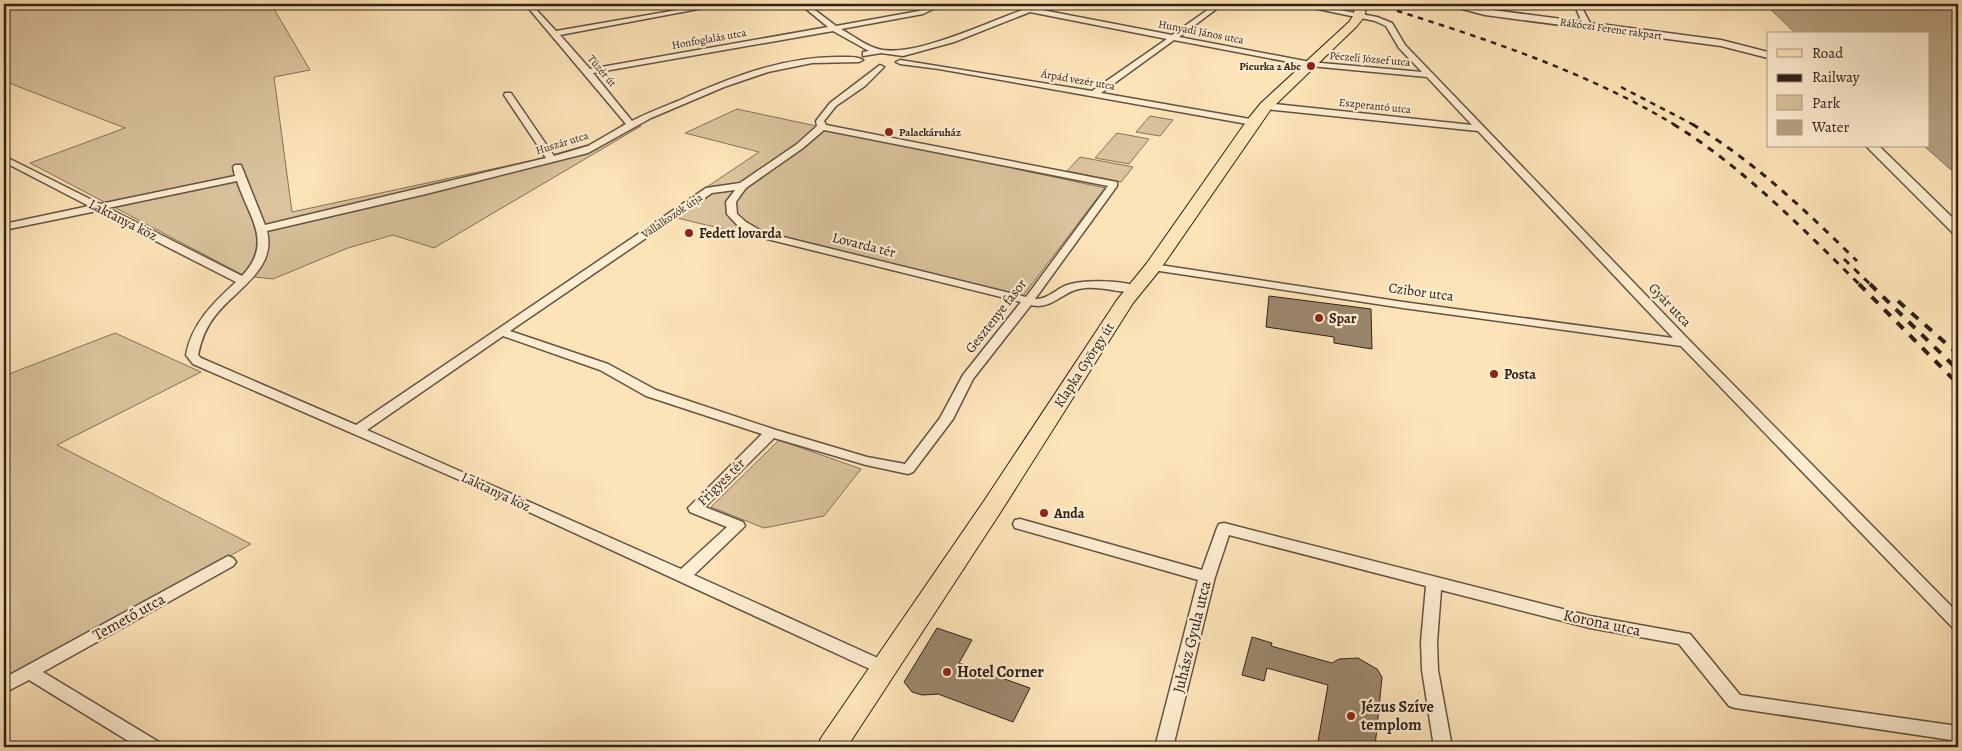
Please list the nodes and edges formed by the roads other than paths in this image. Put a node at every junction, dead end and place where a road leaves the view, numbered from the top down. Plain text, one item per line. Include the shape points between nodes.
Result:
1 (528, 4) edge
2 (722, 4) edge
3 (803, 4) edge
4 (940, 4) edge
5 (1044, 4) edge
6 (1220, 4) edge
7 (1297, 4) edge
8 (1454, 4) edge
9 (1577, 4) edge
10 (1029, 10) junction
11 (1360, 10) edge
12 (1587, 25) junction
13 (834, 28) junction
14 (554, 34) junction
15 (1171, 37) junction
16 (874, 51) junction
17 (1767, 55) edge
18 (860, 60) junction
19 (892, 63) junction
20 (1310, 64) junction
21 (588, 72) junction
22 (1429, 75) junction
23 (1094, 94) junction
24 (508, 95) dead end
25 (1266, 106) junction
26 (1252, 122) junction
27 (631, 125) junction
28 (822, 127) junction
29 (1481, 129) junction
30 (1874, 148) edge
31 (4, 159) edge
32 (552, 160) junction
33 (238, 167) dead end
34 (240, 178) junction
35 (743, 186) junction
36 (96, 207) junction
37 (4, 227) edge
38 (261, 229) junction
39 (1958, 230) edge
40 (1153, 267) junction
41 (242, 281) junction
42 (1134, 289) junction
43 (1028, 301) junction
44 (502, 332) junction
45 (1685, 343) junction
46 (357, 430) junction
47 (771, 433) junction
48 (1020, 524) dead end
49 (1224, 528) joint
50 (228, 562) dead end
51 (682, 577) junction
52 (1207, 577) junction
53 (1434, 583) junction
54 (1958, 623) edge
55 (885, 669) junction
56 (29, 672) junction
57 (4, 686) edge
58 (1958, 734) edge
59 (153, 747) edge
60 (834, 747) edge
61 (1164, 747) edge
62 (1444, 747) edge

1 - 14 street, Tüzér út
2 - 14 street
3 - 13 street
4 - 13 street, Honfoglalás utca via 921,13
5 - 10 street
6 - 15 street
7 - 11 street, Gyár utca
8 - 12 street, Rákóczi Ferenc rakpart via 1485,12
9 - 12 street
10 - 15 street, Hunyadi János utca
10 - 19 street
11 - 20 main road, Klapka György út via 1347,30
11 - 22 street, Gyár utca via 1389,25 1402,46
12 - 17 street, Rákóczi Ferenc rakpart via 1722,43
13 - 16 street
13 - 21 street, Honfoglalás utca
14 - 21 street, Tüzér út
15 - 20 street, Hunyadi János utca
15 - 23 street
16 - 18 street via 863,55
16 - 19 street via 889,51
18 - 19 street, Huszár utca via 869,65
18 - 27 street, Huszár utca via 817,59 753,73 718,85
19 - 23 street, Árpád vezér utca via 939,67
19 - 28 street, Vállalkozók útja via 832,105 820,121
20 - 22 street, Péczeli József utca
20 - 25 main road, Klapka György út
21 - 27 street, Tüzér út
22 - 29 street, Gyár utca
23 - 26 street, Árpád vezér utca
24 - 32 street
25 - 26 main road, Klapka György út
25 - 29 street, Eszperantó utca
26 - 40 main road, Klapka György út
27 - 32 street, Huszár utca via 602,144
28 - 35 street, Vállalkozók útja
28 - 43 street, Gesztenye fasor via 1114,184
29 - 45 street, Gyár utca
30 - 39 street
31 - 36 street, Laktanya köz
32 - 38 street, Huszár utca
33 - 34 street, Laktanya köz
34 - 36 street
34 - 38 street, Laktanya köz
35 - 43 street, Lovarda tér via 729,204 730,214 740,224 759,234
35 - 44 street, Vállalkozók útja via 709,190
36 - 37 street
36 - 41 street, Laktanya köz
38 - 41 street, Laktanya köz via 264,247 260,261
40 - 42 main road, Klapka György út
40 - 45 street, Czibor utca
41 - 46 street, Laktanya köz via 215,307 200,328 192,355 197,361
42 - 43 street, Lovarda tér via 1084,285 1048,302
42 - 55 main road, Klapka György út
43 - 47 street, Gesztenye fasor via 967,378 946,419 908,469 866,461
44 - 46 street, Vállalkozók útja
44 - 47 street via 604,367 651,393
45 - 54 street, Gyár utca
46 - 51 street, Laktanya köz
47 - 51 street, Frigyes tér via 695,508 738,526
48 - 52 street
49 - 52 street, Juhász Gyula utca
49 - 53 street, Korona utca
50 - 56 street, Temető utca
51 - 55 street, Laktanya köz
52 - 61 street, Juhász Gyula utca
53 - 58 street, Korona utca via 1590,622 1684,639 1735,701
53 - 62 street via 1428,642
55 - 60 main road, Klapka György út
56 - 57 street, Temető utca
56 - 59 street

